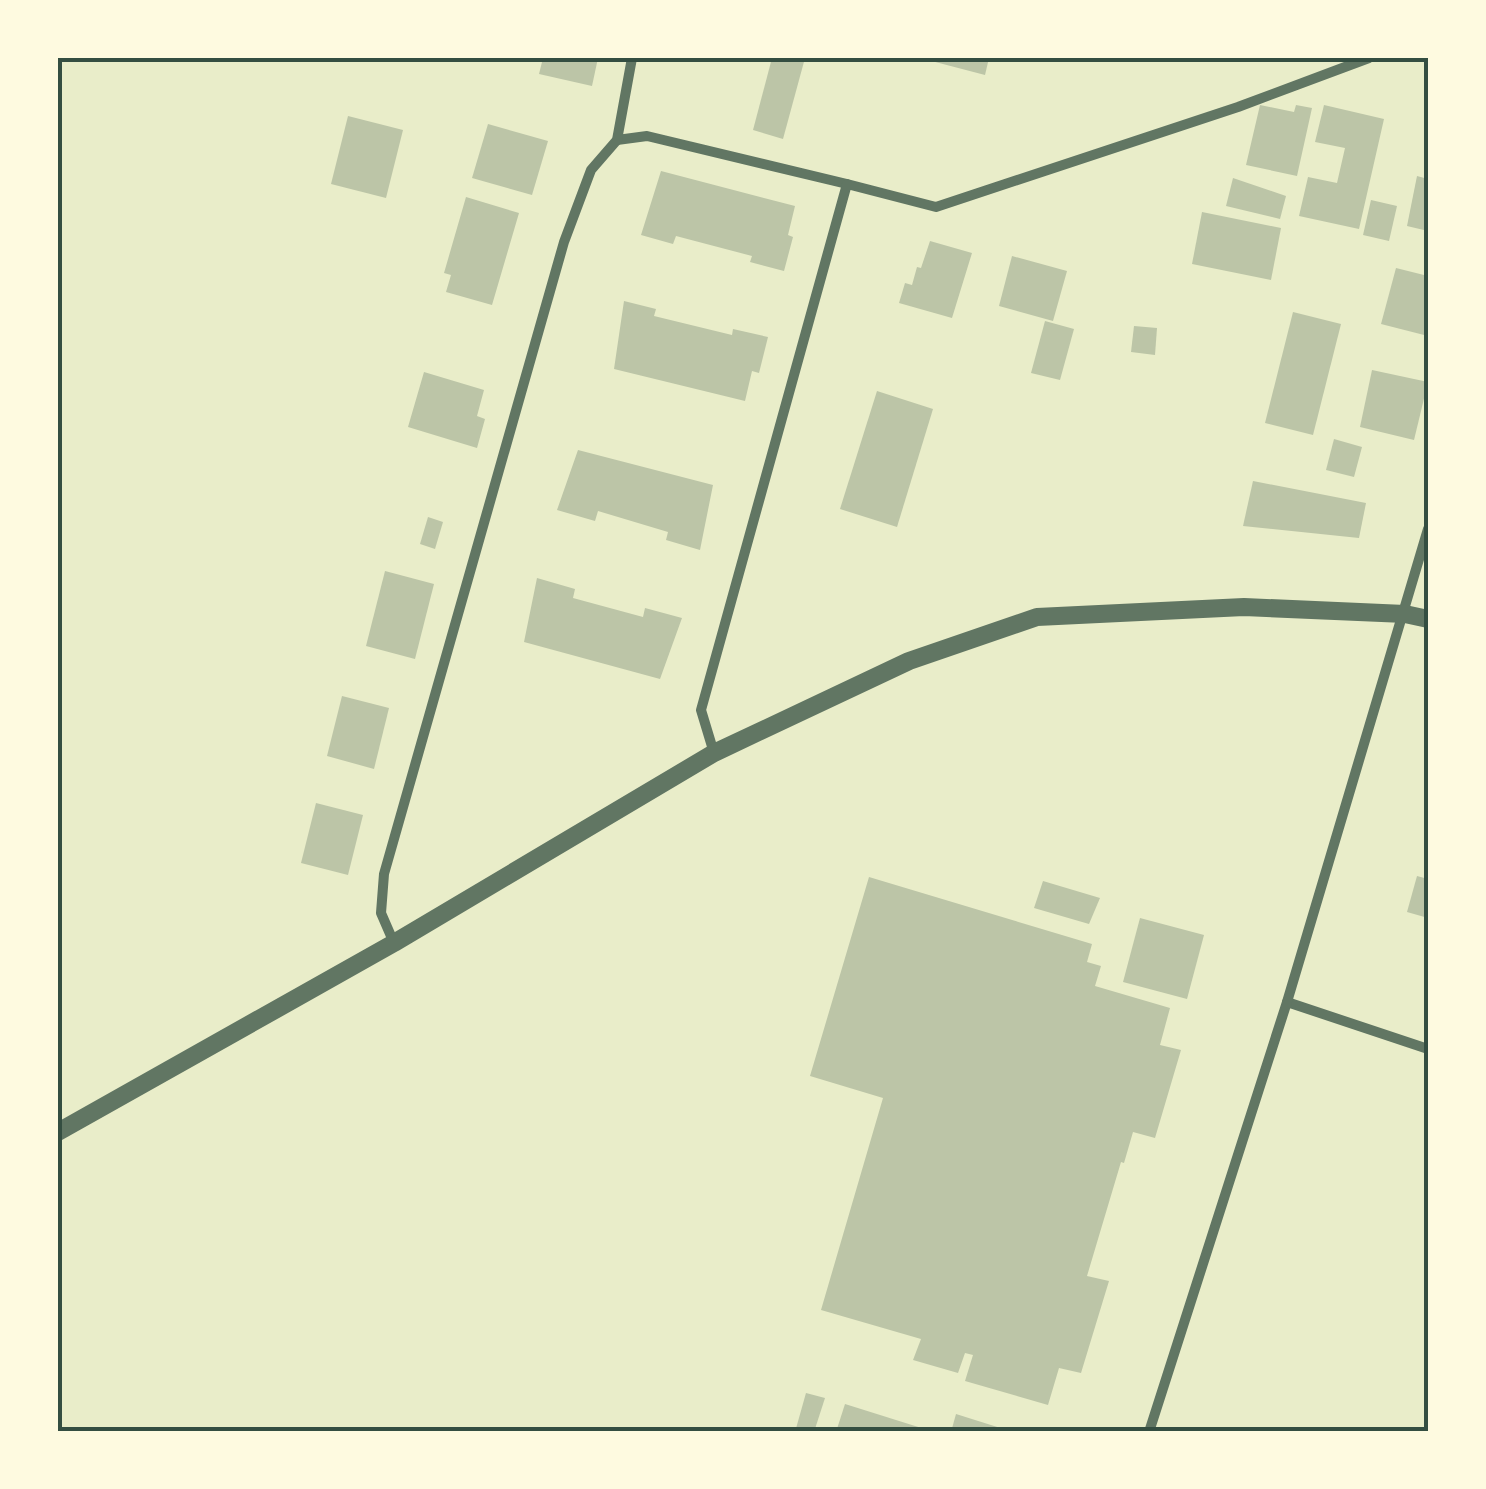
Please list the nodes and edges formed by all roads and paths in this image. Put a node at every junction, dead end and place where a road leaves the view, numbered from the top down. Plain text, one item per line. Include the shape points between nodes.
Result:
1 (632, 58) edge
2 (1368, 58) edge
3 (616, 140) junction
4 (847, 184) junction
5 (1428, 530) edge
6 (1405, 614) junction
7 (1428, 619) edge
8 (714, 754) junction
9 (394, 942) junction
10 (1287, 1002) junction
11 (1428, 1049) edge
12 (58, 1132) edge
13 (1149, 1432) edge

1 - 3 street
2 - 4 street via 936,207
3 - 4 street via 647,136
3 - 9 street via 591,170 564,242 389,855 381,913
4 - 8 street via 701,710
5 - 6 street
6 - 7 street
6 - 8 street via 1244,607 1037,617 909,661
6 - 10 street
8 - 9 street
9 - 12 street
10 - 11 street
10 - 13 street

